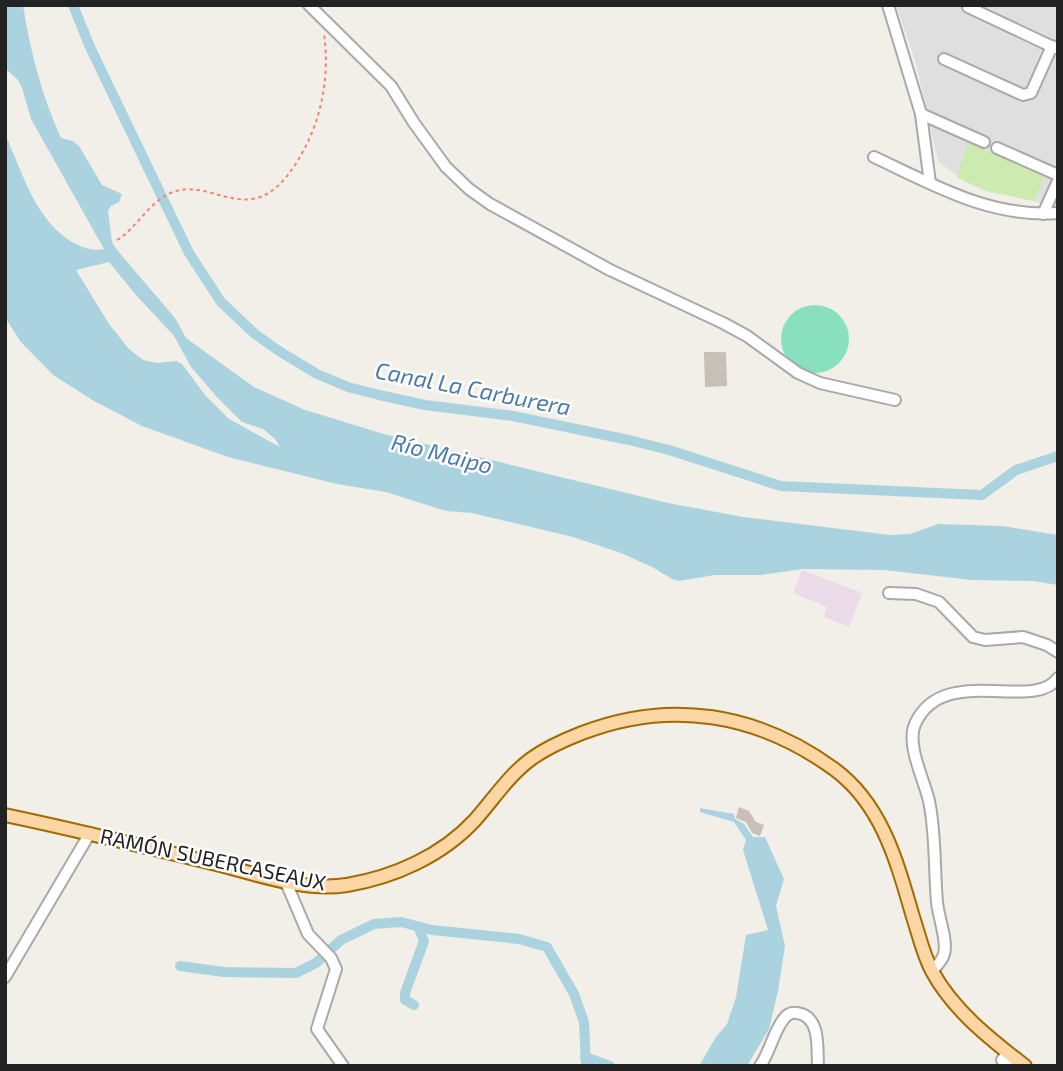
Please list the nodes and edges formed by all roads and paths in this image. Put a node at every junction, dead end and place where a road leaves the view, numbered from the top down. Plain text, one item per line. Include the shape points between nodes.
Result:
1 (309, 5) edge
2 (889, 6) edge
3 (968, 7) dead end
4 (324, 34) dead end
5 (1055, 48) edge
6 (944, 59) dead end
7 (921, 114) junction
8 (984, 142) dead end
9 (997, 148) dead end
10 (874, 157) dead end
11 (1058, 175) edge
12 (1058, 181) edge
13 (930, 183) junction
14 (1043, 214) junction
15 (1058, 214) edge
16 (117, 240) dead end
17 (895, 400) dead end
18 (889, 593) dead end
19 (1058, 652) edge
20 (1058, 678) edge
21 (5, 815) edge
22 (90, 833) junction
23 (285, 880) junction
24 (932, 971) junction
25 (5, 977) edge
26 (1008, 1060) edge
27 (343, 1066) edge
28 (760, 1066) edge
29 (818, 1066) edge
30 (1025, 1066) edge

1 - 17 street via 391,86 446,167 469,190 610,270 723,323 809,378
2 - 7 street
3 - 5 street
4 - 16 path via 326,70 318,114 306,146 284,180 267,194 249,200 173,191
5 - 6 street via 1031,93 1023,95
7 - 8 street
7 - 13 street
9 - 11 street
10 - 13 street
12 - 14 street
13 - 14 street via 989,208
14 - 15 street
18 - 19 street via 939,601 973,637 1023,638
20 - 24 street via 1044,688 1026,691 963,691 942,698 921,713 914,726 911,739 929,801 945,947
21 - 22 main road, RAMÓN SUBERCASEAUX
22 - 23 main road, RAMÓN SUBERCASEAUX
22 - 25 street
23 - 24 main road, RAMÓN SUBERCASEAUX via 326,887 351,884 429,857 465,831 532,758 591,730 645,716 723,719 784,738 860,792 891,849
23 - 27 street via 308,934 337,970 317,1030
24 - 26 main road, RAMÓN SUBERCASEAUX
26 - 30 main road, RAMÓN SUBERCASEAUX
28 - 29 street via 782,1020 790,1013 804,1015 816,1029

